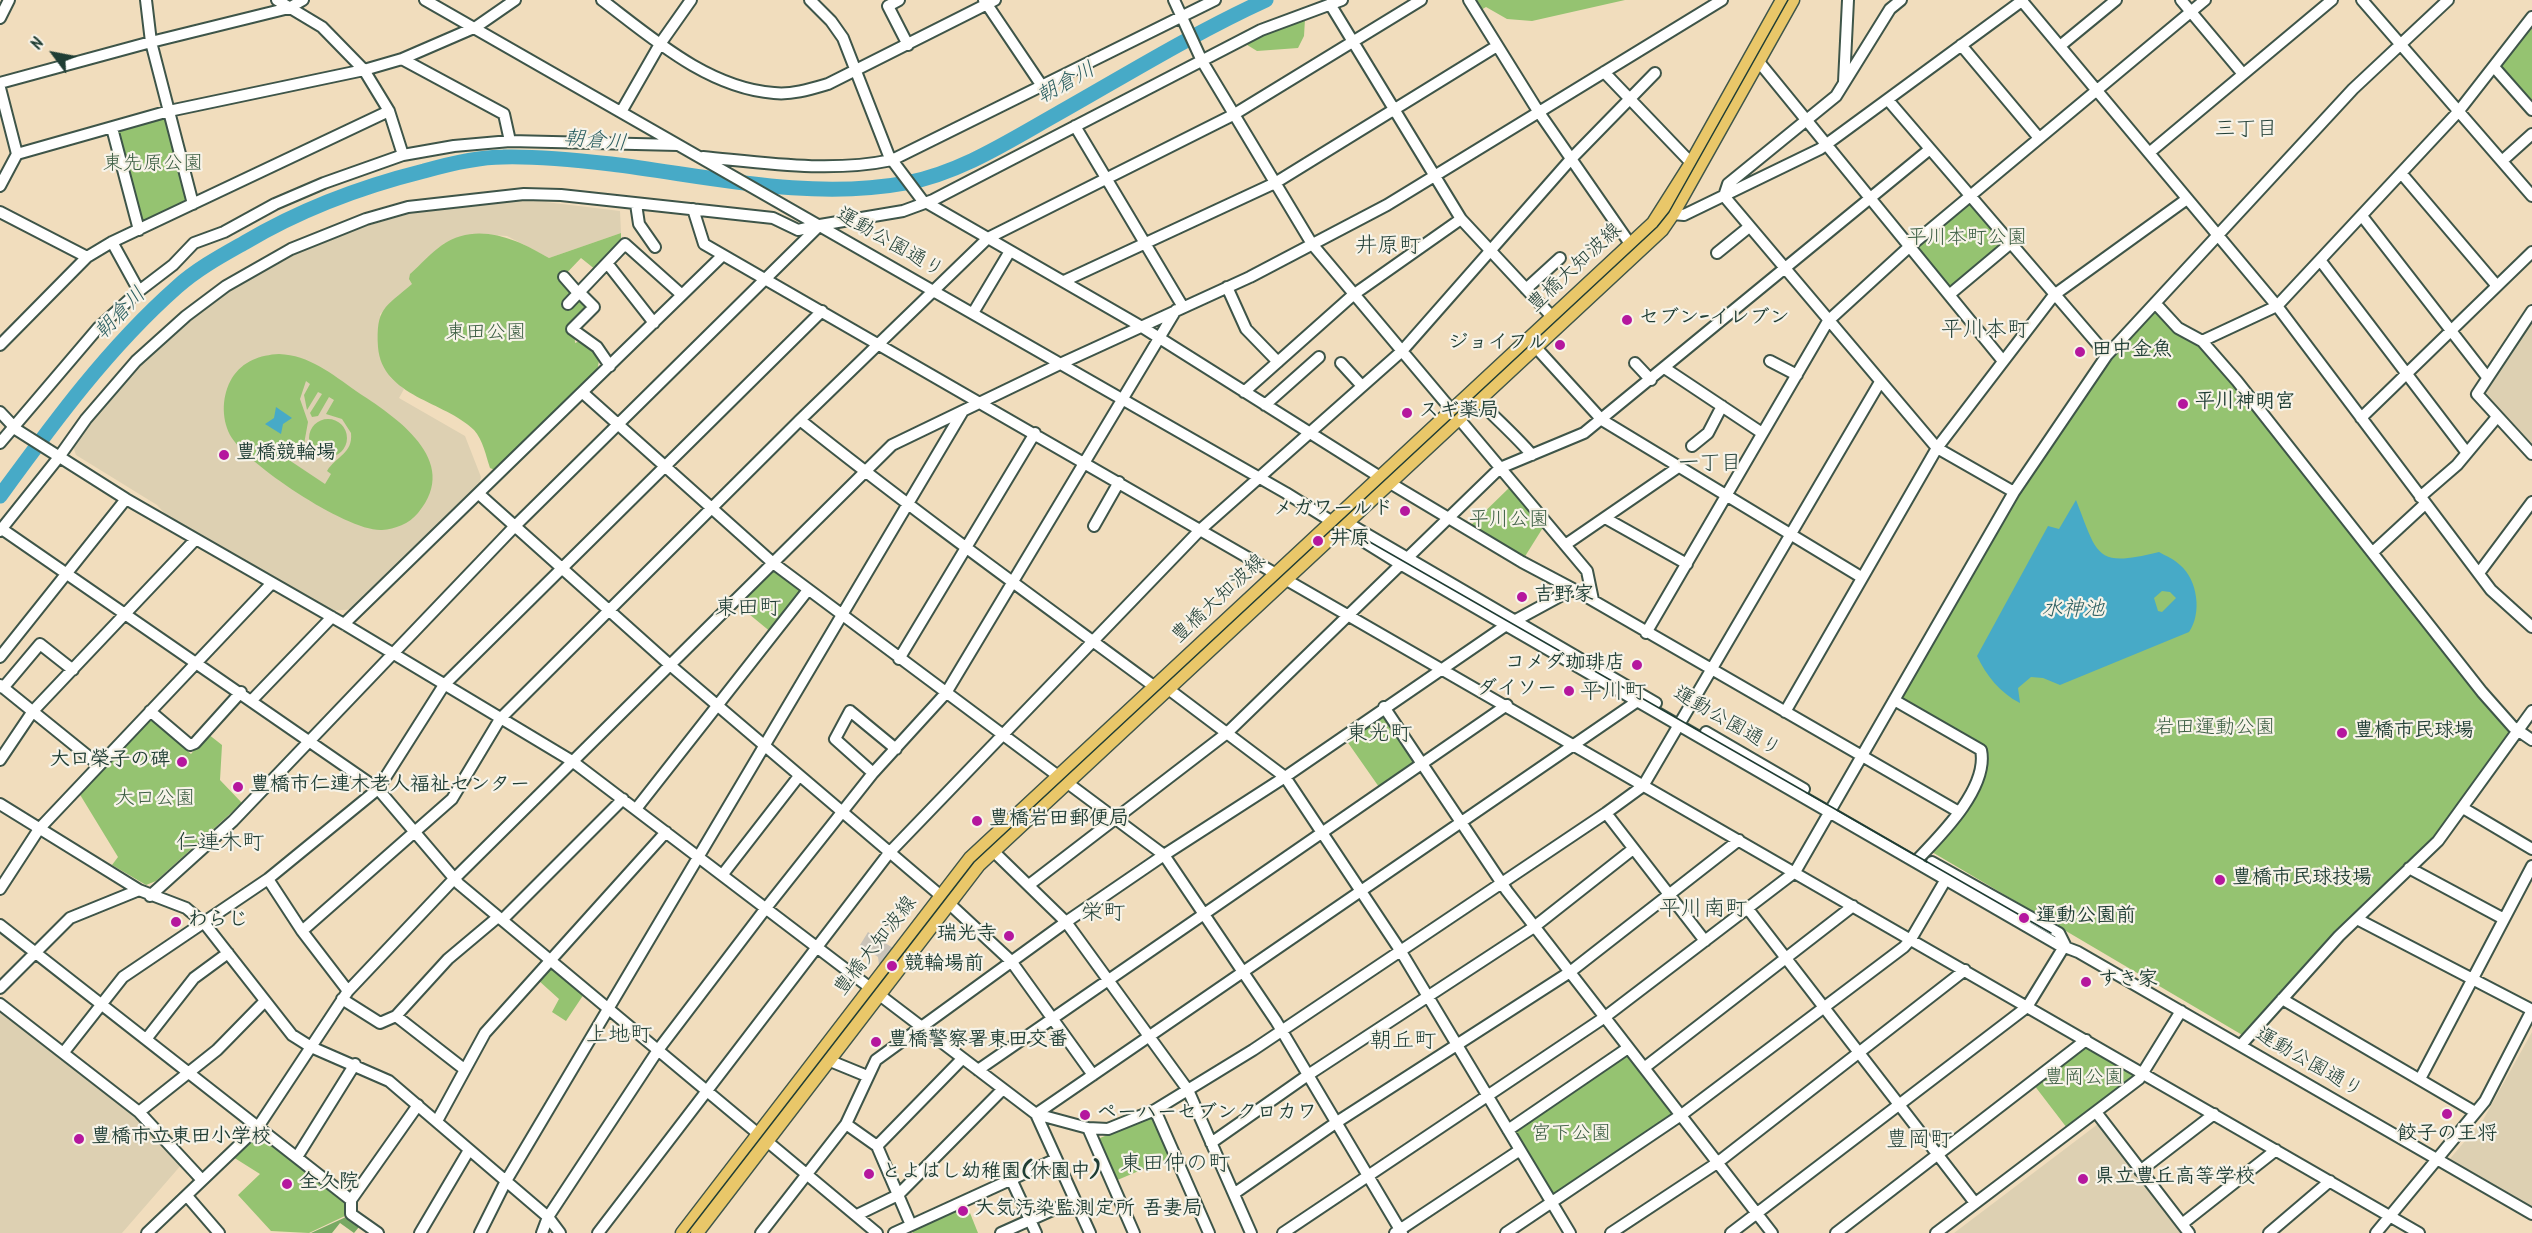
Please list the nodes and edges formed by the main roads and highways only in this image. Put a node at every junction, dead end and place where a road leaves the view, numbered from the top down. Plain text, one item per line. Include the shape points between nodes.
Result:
1 (1782, 0) edge
2 (1793, 0) edge
3 (1695, 167) junction
4 (1532, 343) junction
5 (1456, 414) junction
6 (763, 1138) junction
7 (682, 1233) edge
8 (697, 1233) edge

1 - 3 main road, 豊橋大知波線
2 - 3 main road, 豊橋大知波線
3 - 4 main road, 豊橋大知波線 via 1669,212
4 - 5 main road, 豊橋大知波線
4 - 5 main road, 豊橋大知波線 via 1478,400
5 - 6 main road, 豊橋大知波線 via 989,847
6 - 7 main road, 豊橋大知波線
6 - 8 main road, 豊橋大知波線

